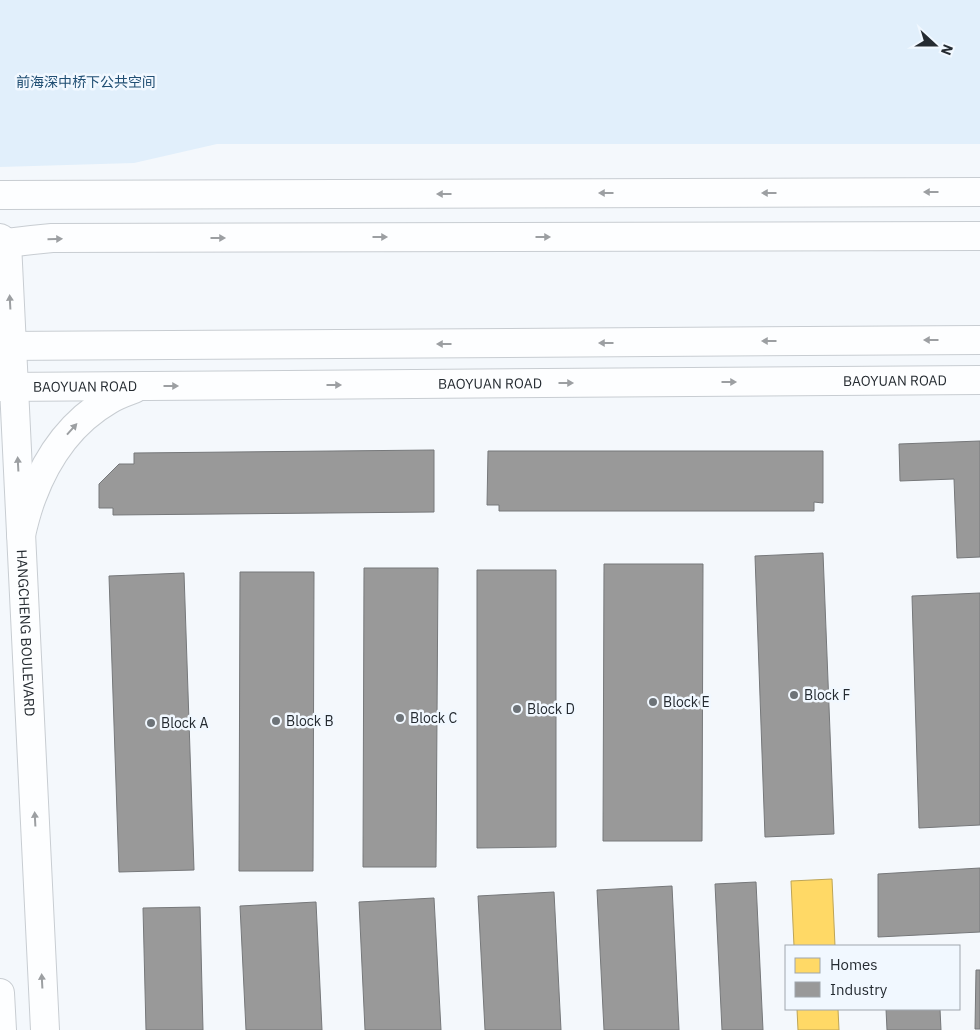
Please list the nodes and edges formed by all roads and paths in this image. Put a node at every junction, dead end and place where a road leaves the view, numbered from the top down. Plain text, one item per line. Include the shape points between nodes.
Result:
1 (980, 192) edge
2 (0, 195) edge
3 (980, 236) edge
4 (2, 242) edge
5 (980, 340) edge
6 (6, 346) edge
7 (980, 380) edge
8 (7, 387) edge
9 (139, 387) junction
10 (21, 535) junction
11 (0, 993) edge
12 (2, 1030) edge
13 (45, 1030) edge

1 -> 2 main road
4 -> 3 main road via 62,238
6 -> 4 main road, HANGCHENG BOULEVARD
5 -> 6 main road
6 - 8 main road, HANGCHENG BOULEVARD
9 -> 7 main road, BAOYUAN ROAD
8 - 9 main road, BAOYUAN ROAD
10 -> 8 main road, HANGCHENG BOULEVARD
10 -> 9 main road via 45,466 63,439 81,419 110,399
13 -> 10 main road, HANGCHENG BOULEVARD
11 - 12 main road

